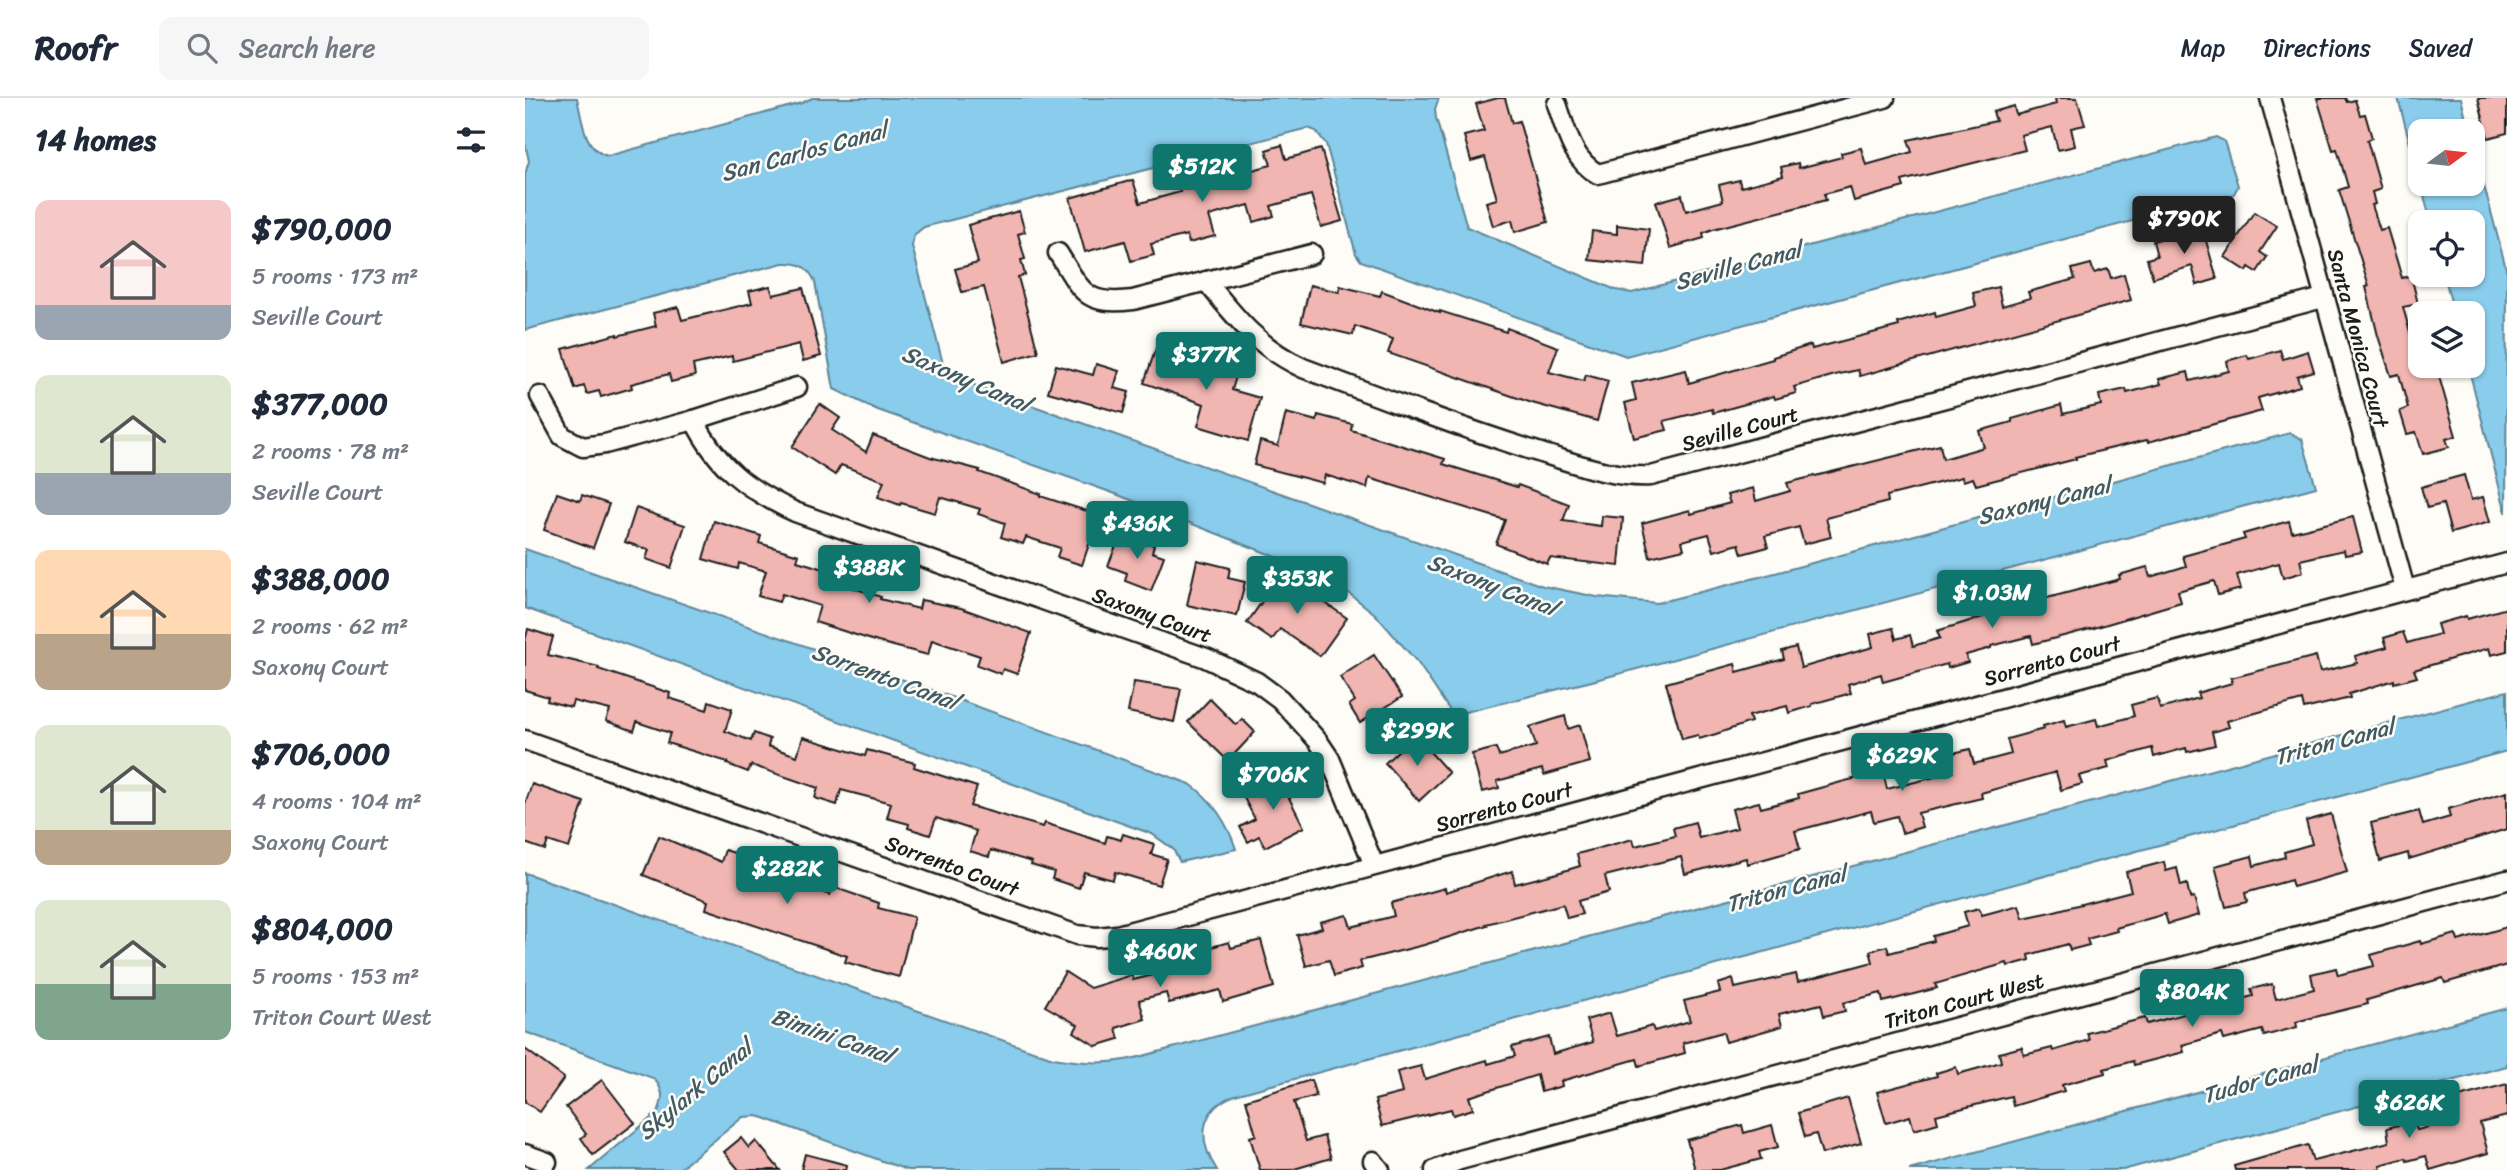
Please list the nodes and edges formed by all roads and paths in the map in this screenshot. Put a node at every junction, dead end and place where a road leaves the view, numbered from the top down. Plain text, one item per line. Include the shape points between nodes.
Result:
1 (1885, 98) edge
2 (2270, 98) edge
3 (1557, 104) dead end
4 (1058, 253) dead end
5 (1312, 254) dead end
6 (1206, 281) junction
7 (2323, 298) junction
8 (797, 387) dead end
9 (540, 396) dead end
10 (694, 420) junction
11 (2507, 563) edge
12 (2405, 590) junction
13 (525, 740) edge
14 (1374, 865) junction
15 (2507, 880) edge
16 (525, 1154) edge
17 (547, 1162) dead end
18 (1435, 1170) edge

1 - 3 street via 1598,174 1571,146
2 - 7 street, Santa Monica Court
4 - 6 street via 1080,287 1107,303
5 - 6 street
6 - 7 street, Seville Court via 1253,337 1303,368 1496,439 1630,477 1651,476
7 - 12 street, Santa Monica Court
8 - 10 street
9 - 10 street via 562,436 583,447
10 - 14 street, Saxony Court via 705,442 737,479 795,512 1206,658 1257,682 1300,719 1330,759
11 - 12 street, Sorrento Court
12 - 14 street, Sorrento Court
13 - 14 street, Sorrento Court via 1077,935 1117,935
15 - 18 street, Triton Court West via 1473,1156
16 - 17 street

